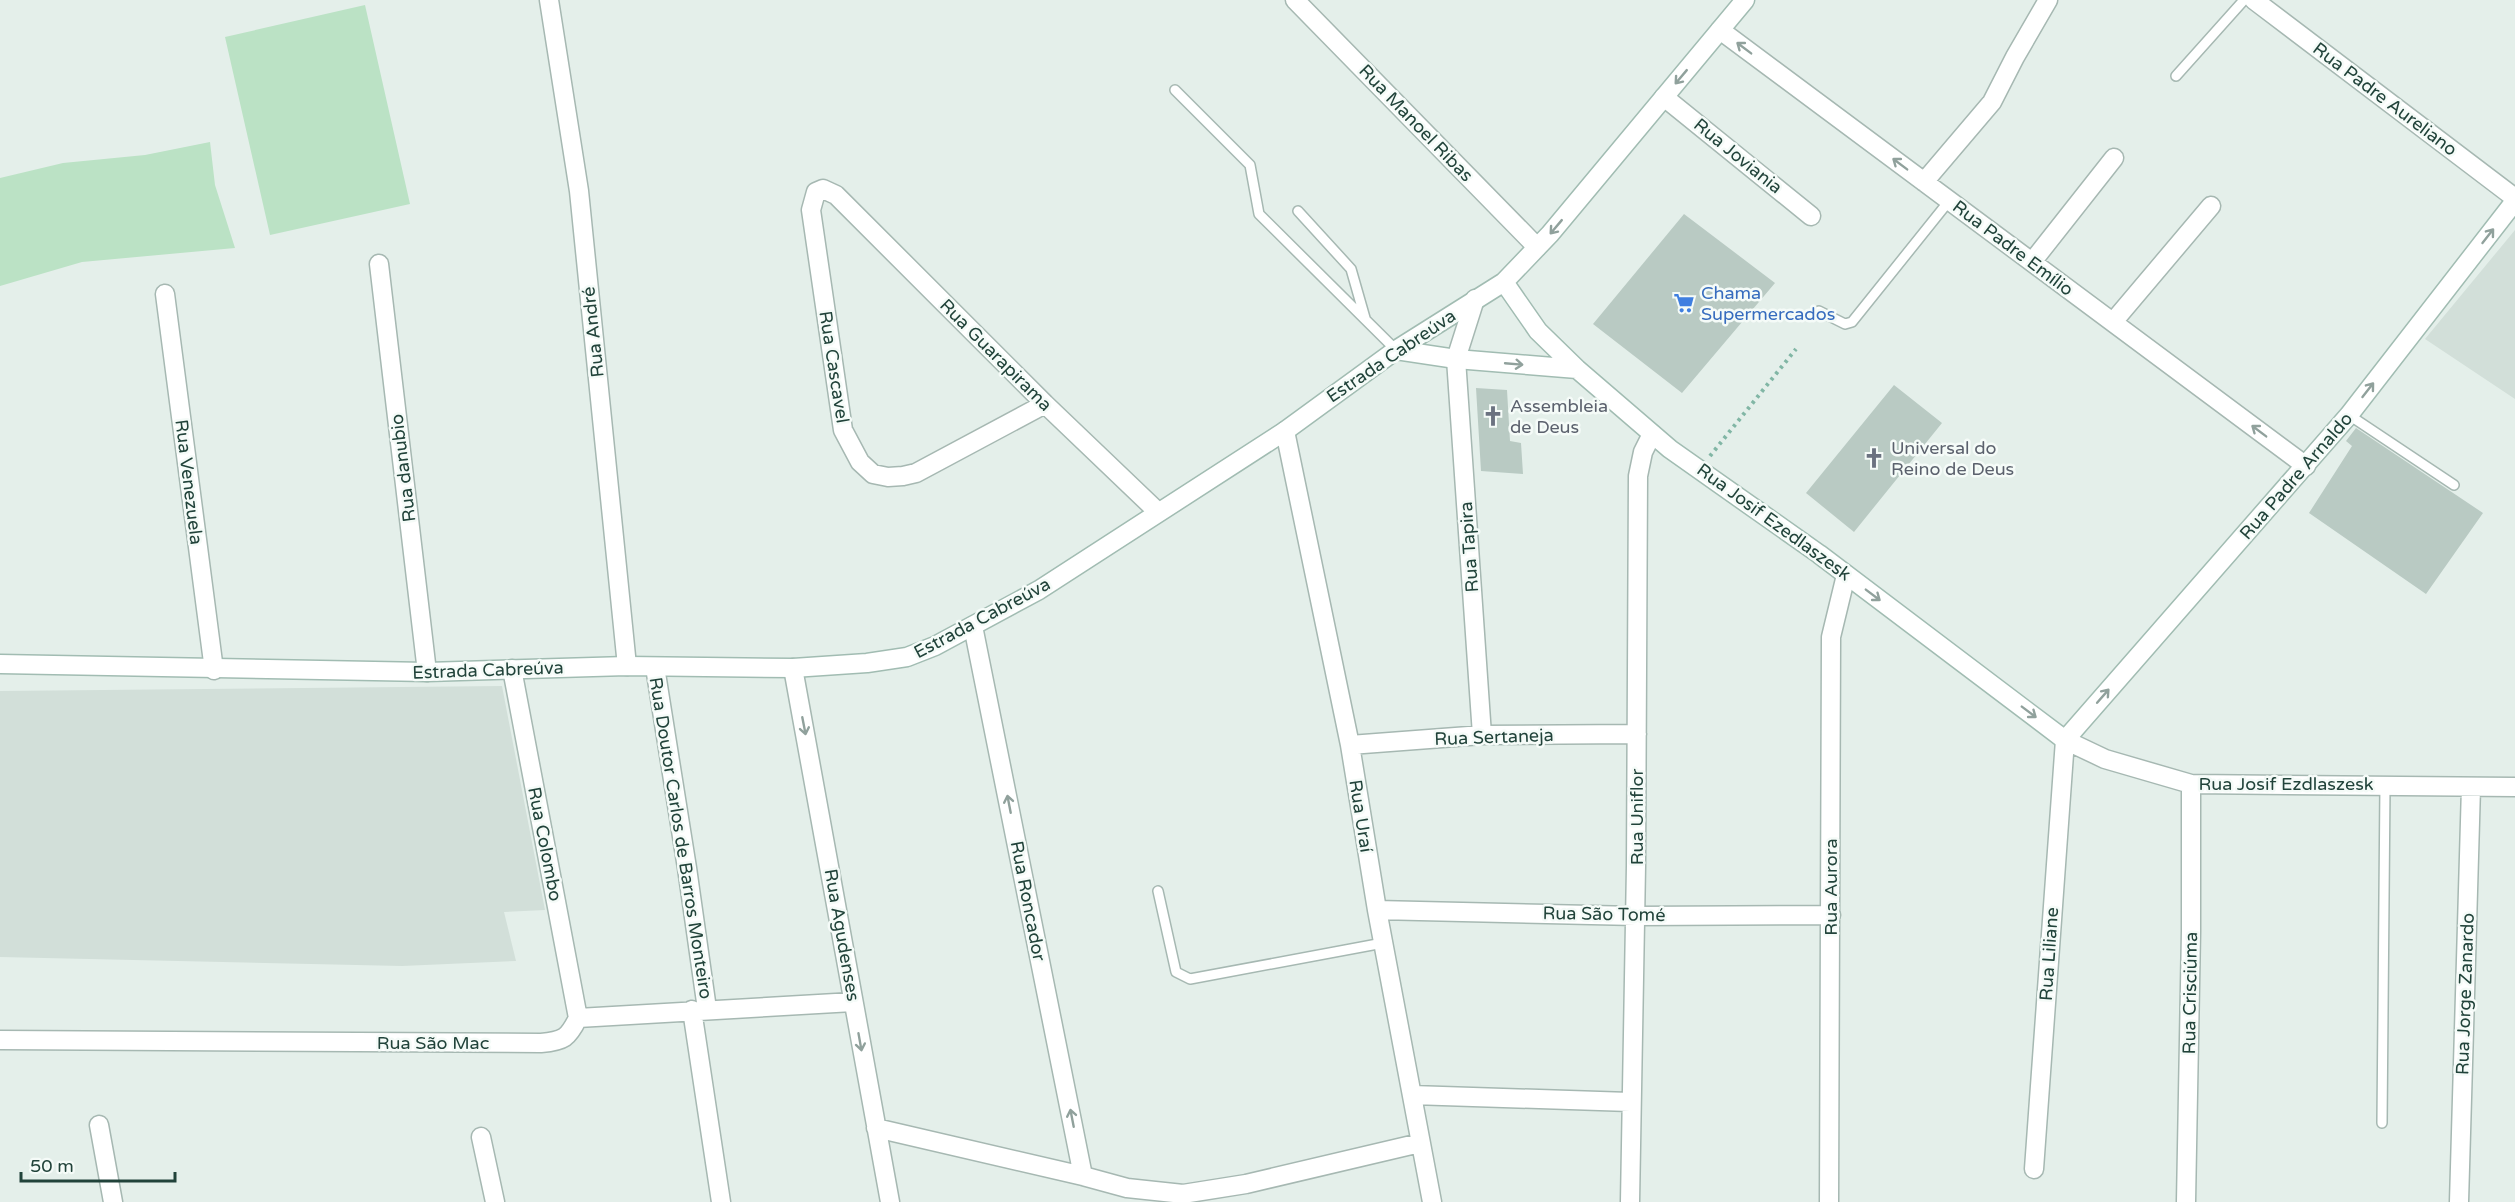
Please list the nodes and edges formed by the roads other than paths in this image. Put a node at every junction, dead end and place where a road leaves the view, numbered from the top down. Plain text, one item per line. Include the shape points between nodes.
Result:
1 (549, 0) edge
2 (1294, 0) edge
3 (1745, 0) edge
4 (2048, 0) edge
5 (2244, 0) edge
6 (2254, 0) edge
7 (1720, 30) junction
8 (2175, 76) dead end
9 (1175, 90) dead end
10 (1664, 97) junction
11 (2114, 158) dead end
12 (1924, 182) junction
13 (836, 195) joint
14 (2515, 199) edge
15 (1949, 201) junction
16 (2211, 206) dead end
17 (1298, 211) dead end
18 (1811, 216) dead end
19 (1537, 247) junction
20 (2032, 262) junction
21 (379, 264) dead end
22 (1504, 282) junction
23 (165, 294) dead end
24 (1475, 299) junction
25 (1819, 311) dead end
26 (1365, 319) junction
27 (2113, 322) junction
28 (1396, 350) junction
29 (1456, 359) junction
30 (1576, 369) junction
31 (1045, 404) junction
32 (2349, 415) junction
33 (1285, 431) junction
34 (1652, 434) junction
35 (2306, 466) junction
36 (2454, 485) dead end
37 (1158, 512) junction
38 (1846, 574) junction
39 (973, 626) junction
40 (0, 664) edge
41 (627, 666) junction
42 (655, 667) junction
43 (793, 668) junction
44 (512, 669) junction
45 (214, 670) junction
46 (427, 672) junction
47 (1637, 734) junction
48 (1482, 735) junction
49 (2065, 740) junction
50 (1350, 745) junction
51 (2191, 784) junction
52 (2385, 784) junction
53 (2471, 787) junction
54 (2515, 788) edge
55 (1158, 891) dead end
56 (1377, 910) junction
57 (1831, 915) junction
58 (1636, 916) junction
59 (1383, 943) junction
60 (853, 1002) junction
61 (699, 1010) junction
62 (578, 1018) junction
63 (0, 1040) edge
64 (1412, 1095) junction
65 (1630, 1102) junction
66 (2382, 1123) dead end
67 (99, 1125) dead end
68 (876, 1128) junction
69 (482, 1137) dead end
70 (1420, 1143) junction
71 (2034, 1168) dead end
72 (1083, 1176) junction
73 (1247, 1193) edge
74 (113, 1202) edge
75 (495, 1202) edge
76 (721, 1202) edge
77 (890, 1202) edge
78 (1432, 1202) edge
79 (1630, 1202) edge
80 (1829, 1202) edge
81 (2186, 1202) edge
82 (2459, 1202) edge

1 - 41 street, Rua André via 579,190
2 - 19 street, Rua Manoel Ribas
3 - 7 street, Estrada Cabreúva
4 - 12 street via 1992,102
5 - 8 lane
6 - 14 street, Rua Padre Aureliano
7 -> 10 street, Estrada Cabreúva
12 -> 7 street, Rua Padre Emílio
9 - 26 lane via 1250,165 1259,214
10 - 18 street, Rua Joviania
10 -> 19 street, Estrada Cabreúva
11 - 20 street
12 - 15 street, Rua Padre Emílio
13 - 31 street, Rua Guarapirama
13 - 31 street, Rua Cascavel via 823,189 816,192 811,210 843,430 860,462 873,474 888,477 916,473
32 -> 14 street, Rua Padre Arnaldo
15 - 20 street, Rua Padre Emílio
15 - 25 lane via 1852,322 1845,324
16 - 27 street
17 - 26 lane via 1351,269
19 - 22 street, Estrada Cabreúva
20 - 27 street, Rua Padre Emílio
21 - 46 street, Rua danubio
22 - 24 street, Estrada Cabreúva
22 - 30 street, Rua Josif Ezedlaszesk via 1538,331
23 - 45 street, Rua Venezuela
24 - 28 street, Estrada Cabreúva
24 - 29 street
26 - 28 lane
35 -> 27 street, Rua Padre Emílio
28 - 29 street
28 - 33 street, Estrada Cabreúva
29 -> 30 street
29 - 48 street, Rua Tapira
30 - 34 street, Rua Josif Ezedlaszesk
31 - 37 street, Rua Guarapirama
32 - 35 street, Rua Padre Arnaldo
32 - 36 lane
33 - 37 street, Estrada Cabreúva
33 - 50 street, Rua Uraí
34 - 38 street, Rua Josif Ezedlaszesk
34 - 47 street, Rua Uniflor via 1638,476
49 -> 35 street, Rua Padre Arnaldo
37 - 39 street, Estrada Cabreúva via 1039,590
38 -> 49 street, Rua Josif Ezedlaszesk
38 - 57 street, Rua Aurora via 1831,637
39 - 43 street, Estrada Cabreúva via 907,657
72 -> 39 street, Rua Roncador
40 - 45 street, Estrada Cabreúva
41 - 42 street, Estrada Cabreúva
41 - 44 street, Estrada Cabreúva
42 - 43 street, Estrada Cabreúva
42 - 61 street, Rua Doutor Carlos de Barros Monteiro via 687,868
43 -> 60 street, Rua Agudenses
44 - 46 street, Estrada Cabreúva
44 - 62 street, Rua Colombo
45 - 46 street, Estrada Cabreúva
47 - 48 street, Rua Sertaneja
47 - 58 street, Rua Uniflor
48 - 50 street, Rua Sertaneja
49 - 51 street, Rua Josif Ezdlaszesk via 2105,759
49 - 71 street, Rua Liliane
50 - 56 street, Rua Uraí
51 - 52 street, Rua Josif Ezdlaszesk
51 - 81 street, Rua Crisciúma
52 - 53 street, Rua Josif Ezdlaszesk
52 - 66 lane
53 - 54 street, Rua Josif Ezdlaszesk
53 - 82 street, Rua Jorge Zanardo
55 - 59 lane via 1176,972 1190,980
56 - 58 street, Rua São Tomé
56 - 59 street, Rua Uraí
57 - 58 street, Rua São Tomé
57 - 80 street, Rua Aurora
58 - 65 street, Rua Uniflor
59 - 64 street, Rua Uraí
60 - 61 street
60 -> 68 street, Rua Agudenses
61 - 62 street
61 - 76 street, Rua Doutor Carlos de Barros Monteiro
62 - 63 street, Rua São Mac via 571,1033 559,1042 541,1043
64 - 65 street
64 - 70 street, Rua Uraí
65 - 79 street, Rua Uniflor
67 - 74 street
68 - 72 street
68 - 77 street, Rua Agudenses
69 - 75 street
70 - 73 street
70 - 78 street, Rua Uraí
72 - 73 street via 1127,1188 1183,1194

